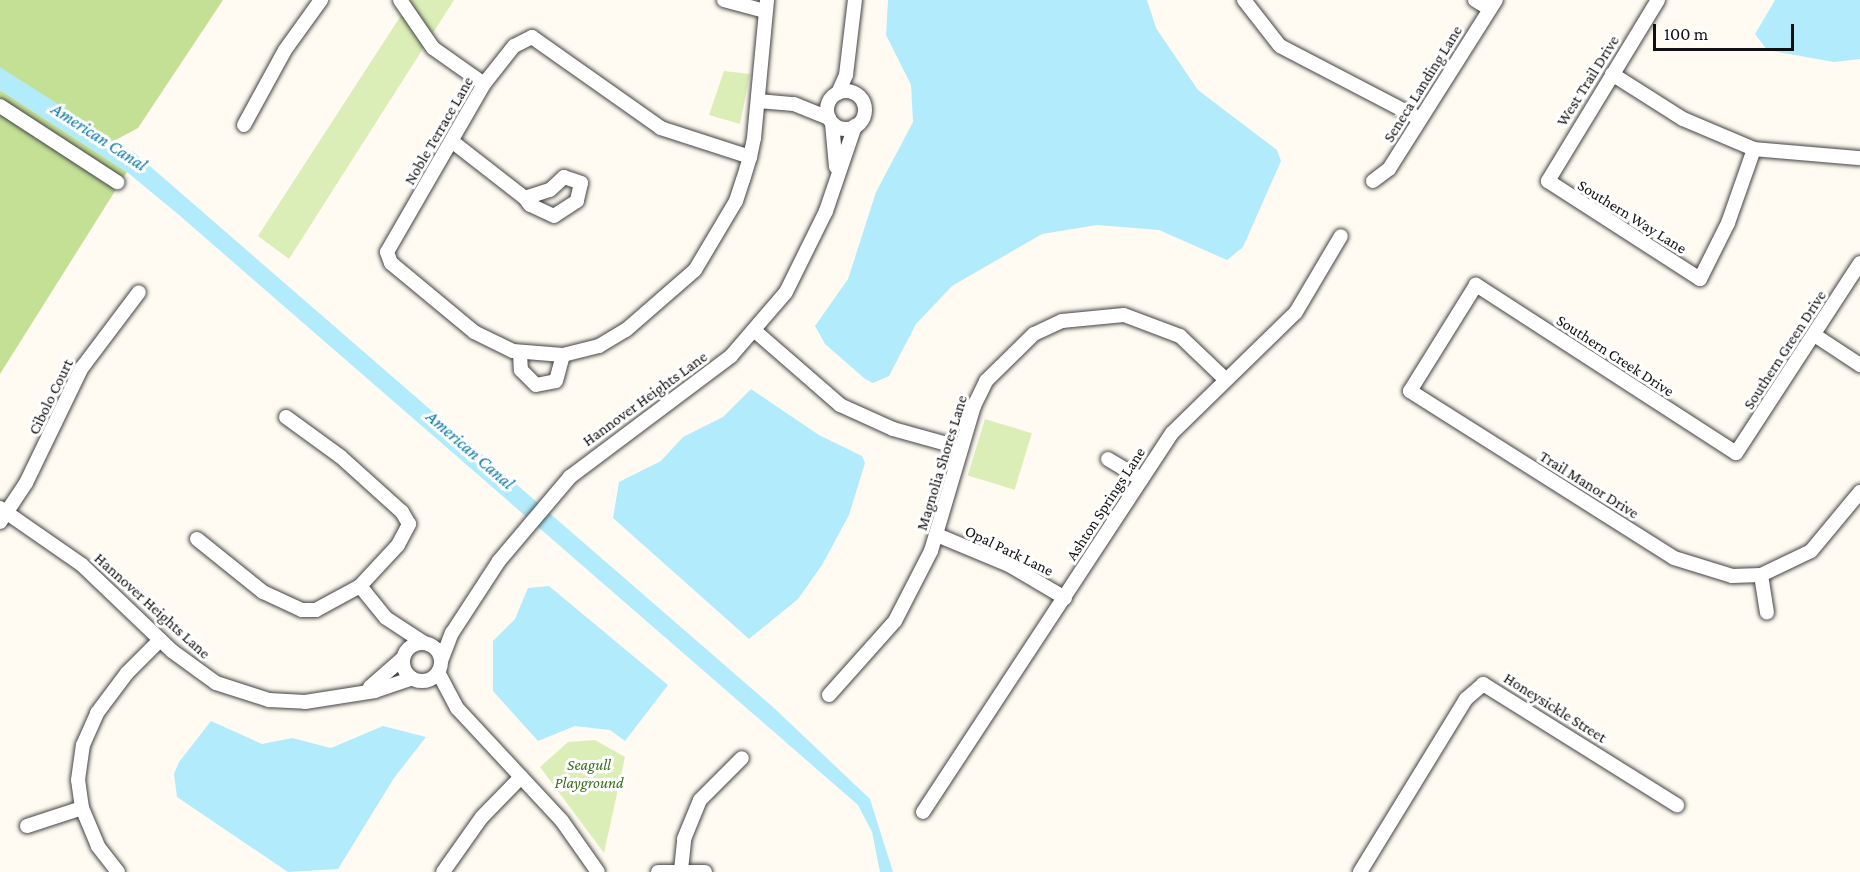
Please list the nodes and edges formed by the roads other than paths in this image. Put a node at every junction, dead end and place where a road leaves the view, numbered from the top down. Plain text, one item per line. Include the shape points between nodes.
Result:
1 (321, 0) edge
2 (400, 0) edge
3 (724, 0) edge
4 (855, 0) edge
5 (1244, 0) edge
6 (1475, 0) edge
7 (1658, 0) edge
8 (766, 5) edge
9 (1493, 5) edge
10 (850, 52) junction
11 (1612, 74) junction
12 (484, 84) junction
13 (836, 94) junction
14 (861, 98) junction
15 (758, 101) junction
16 (794, 104) junction
17 (0, 106) edge
18 (1420, 119) junction
19 (830, 120) junction
20 (244, 125) dead end
21 (855, 126) junction
22 (453, 142) junction
23 (1754, 149) junction
24 (750, 157) junction
25 (1860, 158) edge
26 (836, 178) junction
27 (1373, 181) dead end
28 (1548, 181) joint
29 (117, 182) dead end
30 (525, 198) dead end
31 (1341, 236) dead end
32 (1860, 264) edge
33 (1476, 285) joint
34 (139, 292) dead end
35 (755, 331) junction
36 (1816, 336) junction
37 (520, 353) junction
38 (563, 355) junction
39 (1860, 365) edge
40 (1224, 378) junction
41 (286, 417) dead end
42 (961, 448) junction
43 (1736, 453) joint
44 (1108, 459) dead end
45 (1141, 479) junction
46 (1860, 492) edge
47 (2, 514) edge
48 (937, 535) junction
49 (197, 539) dead end
50 (1761, 575) junction
51 (360, 586) junction
52 (1065, 598) junction
53 (1767, 613) dead end
54 (386, 618) junction
55 (452, 633) junction
56 (160, 640) junction
57 (427, 644) junction
58 (404, 656) junction
59 (440, 667) junction
60 (416, 680) junction
61 (364, 692) junction
62 (829, 695) dead end
63 (457, 708) junction
64 (742, 758) dead end
65 (521, 777) junction
66 (1677, 805) dead end
67 (82, 808) junction
68 (923, 812) dead end
69 (27, 826) dead end
70 (681, 870) junction
71 (118, 872) edge
72 (443, 872) edge
73 (598, 872) edge
74 (658, 872) edge
75 (705, 872) edge
76 (1360, 872) edge

1 - 20 street via 285,50
2 - 12 street via 433,48
3 - 8 street
4 - 10 street, Hannover Heights Lane
5 - 18 street via 1280,46
6 - 9 street
7 - 11 street, West Trail Drive
8 - 15 street
9 - 18 street, Seneca Landing Lane
10 - 13 street, Hannover Heights Lane
10 - 14 street, Hannover Heights Lane
11 - 23 street via 1683,120
11 - 28 street, West Trail Drive
12 - 22 street, Noble Terrace Lane
12 - 24 street, Noble Terrace Lane via 514,46 532,37 652,123 691,141
13 - 14 street
13 - 16 street
13 - 19 street, Hannover Heights Lane
14 - 21 street, Hannover Heights Lane via 864,117
15 - 16 street
15 - 24 street
16 - 19 street
17 - 29 street
18 - 27 street, Seneca Landing Lane via 1389,169
19 - 21 street
19 - 26 street, Hannover Heights Lane
21 - 26 street, Hannover Heights Lane
22 - 30 street
22 - 37 street, Noble Terrace Lane via 387,252 391,263 474,332
23 - 25 street
23 - 28 street, Southern Way Lane via 1732,214 1700,279
24 - 38 street via 725,225 678,288 600,346
26 - 35 street, Hannover Heights Lane via 791,282
31 - 40 street, Ashton Springs Lane via 1296,312
32 - 36 street, Southern Green Drive
33 - 43 street, Southern Creek Drive
33 - 50 street, Trail Manor Drive via 1410,391 1674,558 1732,576
34 - 47 street, Cibolo Court via 81,369
35 - 42 street via 840,405 892,429
35 - 55 street, Hannover Heights Lane via 731,356 588,461 529,524
36 - 39 street
36 - 43 street, Southern Green Drive
37 - 38 street
37 - 38 street via 520,370 536,385 556,381
40 - 42 street, Magnolia Shores Lane via 1180,336 1154,324 1124,315 1062,321 1034,333 986,381
40 - 45 street, Ashton Springs Lane via 1192,407
41 - 51 street via 341,457 409,524
42 - 48 street, Magnolia Shores Lane
44 - 45 street
45 - 52 street, Ashton Springs Lane
46 - 50 street via 1811,551
47 - 56 street, Hannover Heights Lane via 97,577
48 - 52 street, Opal Park Lane via 1009,565
48 - 62 street, Magnolia Shores Lane via 895,621
49 - 51 street via 263,592 293,608 316,610
50 - 53 street
51 - 54 street
52 - 68 street, Ashton Springs Lane
54 - 57 street
54 - 58 street
55 - 57 street, Hannover Heights Lane
55 - 59 street, Hannover Heights Lane
56 - 61 street, Hannover Heights Lane via 199,673 250,696 305,702
56 - 67 street via 97,713 83,745
57 - 58 street, Hannover Heights Lane
57 - 59 street
58 - 60 street
58 - 61 street
59 - 60 street, Hannover Heights Lane
59 - 63 street
60 - 61 street, Hannover Heights Lane
60 - 63 street
63 - 65 street
64 - 70 street via 700,800 684,838
65 - 72 street via 482,817
65 - 73 street
66 - 76 street, Honeysickle Street via 1483,684 1466,699
67 - 69 street
67 - 71 street via 98,846
70 - 74 street
70 - 75 street

